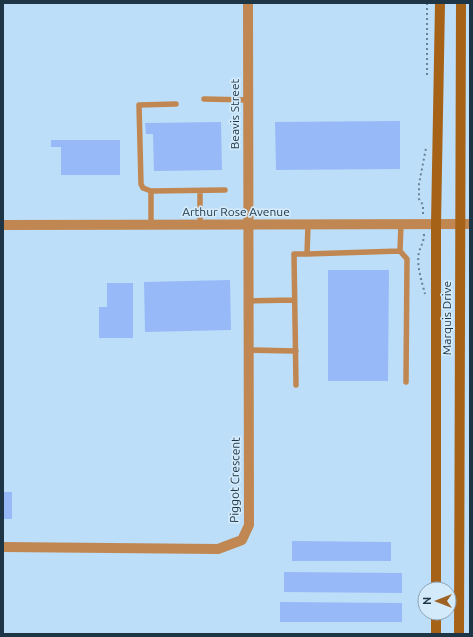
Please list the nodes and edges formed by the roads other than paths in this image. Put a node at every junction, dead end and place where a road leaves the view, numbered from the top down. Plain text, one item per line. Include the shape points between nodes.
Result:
1 (248, 3) edge
2 (440, 3) edge
3 (461, 3) edge
4 (204, 100) dead end
5 (248, 100) junction
6 (176, 104) dead end
7 (225, 190) dead end
8 (151, 191) junction
9 (200, 191) junction
10 (401, 224) junction
11 (436, 224) junction
12 (465, 224) edge
13 (3, 225) edge
14 (151, 225) junction
15 (200, 225) junction
16 (248, 225) junction
17 (308, 225) junction
18 (400, 252) junction
19 (307, 254) junction
20 (248, 300) junction
21 (294, 300) junction
22 (248, 350) junction
23 (296, 351) junction
24 (406, 382) dead end
25 (296, 385) dead end
26 (3, 547) edge
27 (436, 581) edge
28 (436, 621) edge
29 (436, 634) edge
30 (459, 634) edge

1 - 5 street, Beavis Street
2 - 11 main road, Marquis Drive
3 - 12 main road, Marquis Drive
4 - 5 lane
5 - 16 street, Beavis Street
6 - 8 lane via 139,105 141,184 143,188
7 - 9 lane
8 - 9 lane
8 - 14 lane
9 - 15 lane
10 - 11 street, Arthur Rose Avenue
10 - 17 street, Arthur Rose Avenue
10 - 18 lane
11 - 12 street, Arthur Rose Avenue
11 - 27 main road, Marquis Drive
12 - 30 main road, Marquis Drive
13 - 14 street, Arthur Rose Avenue
14 - 15 street, Arthur Rose Avenue
15 - 16 street, Arthur Rose Avenue
16 - 17 street, Arthur Rose Avenue
16 - 20 street, Piggot Crescent
17 - 19 lane
18 - 19 lane
18 - 24 lane via 407,259
19 - 21 lane via 294,254
20 - 21 lane
20 - 22 street, Piggot Crescent
21 - 23 lane
22 - 23 lane
22 - 26 street, Piggot Crescent via 249,525 242,540 218,549
23 - 25 lane
28 - 29 main road

